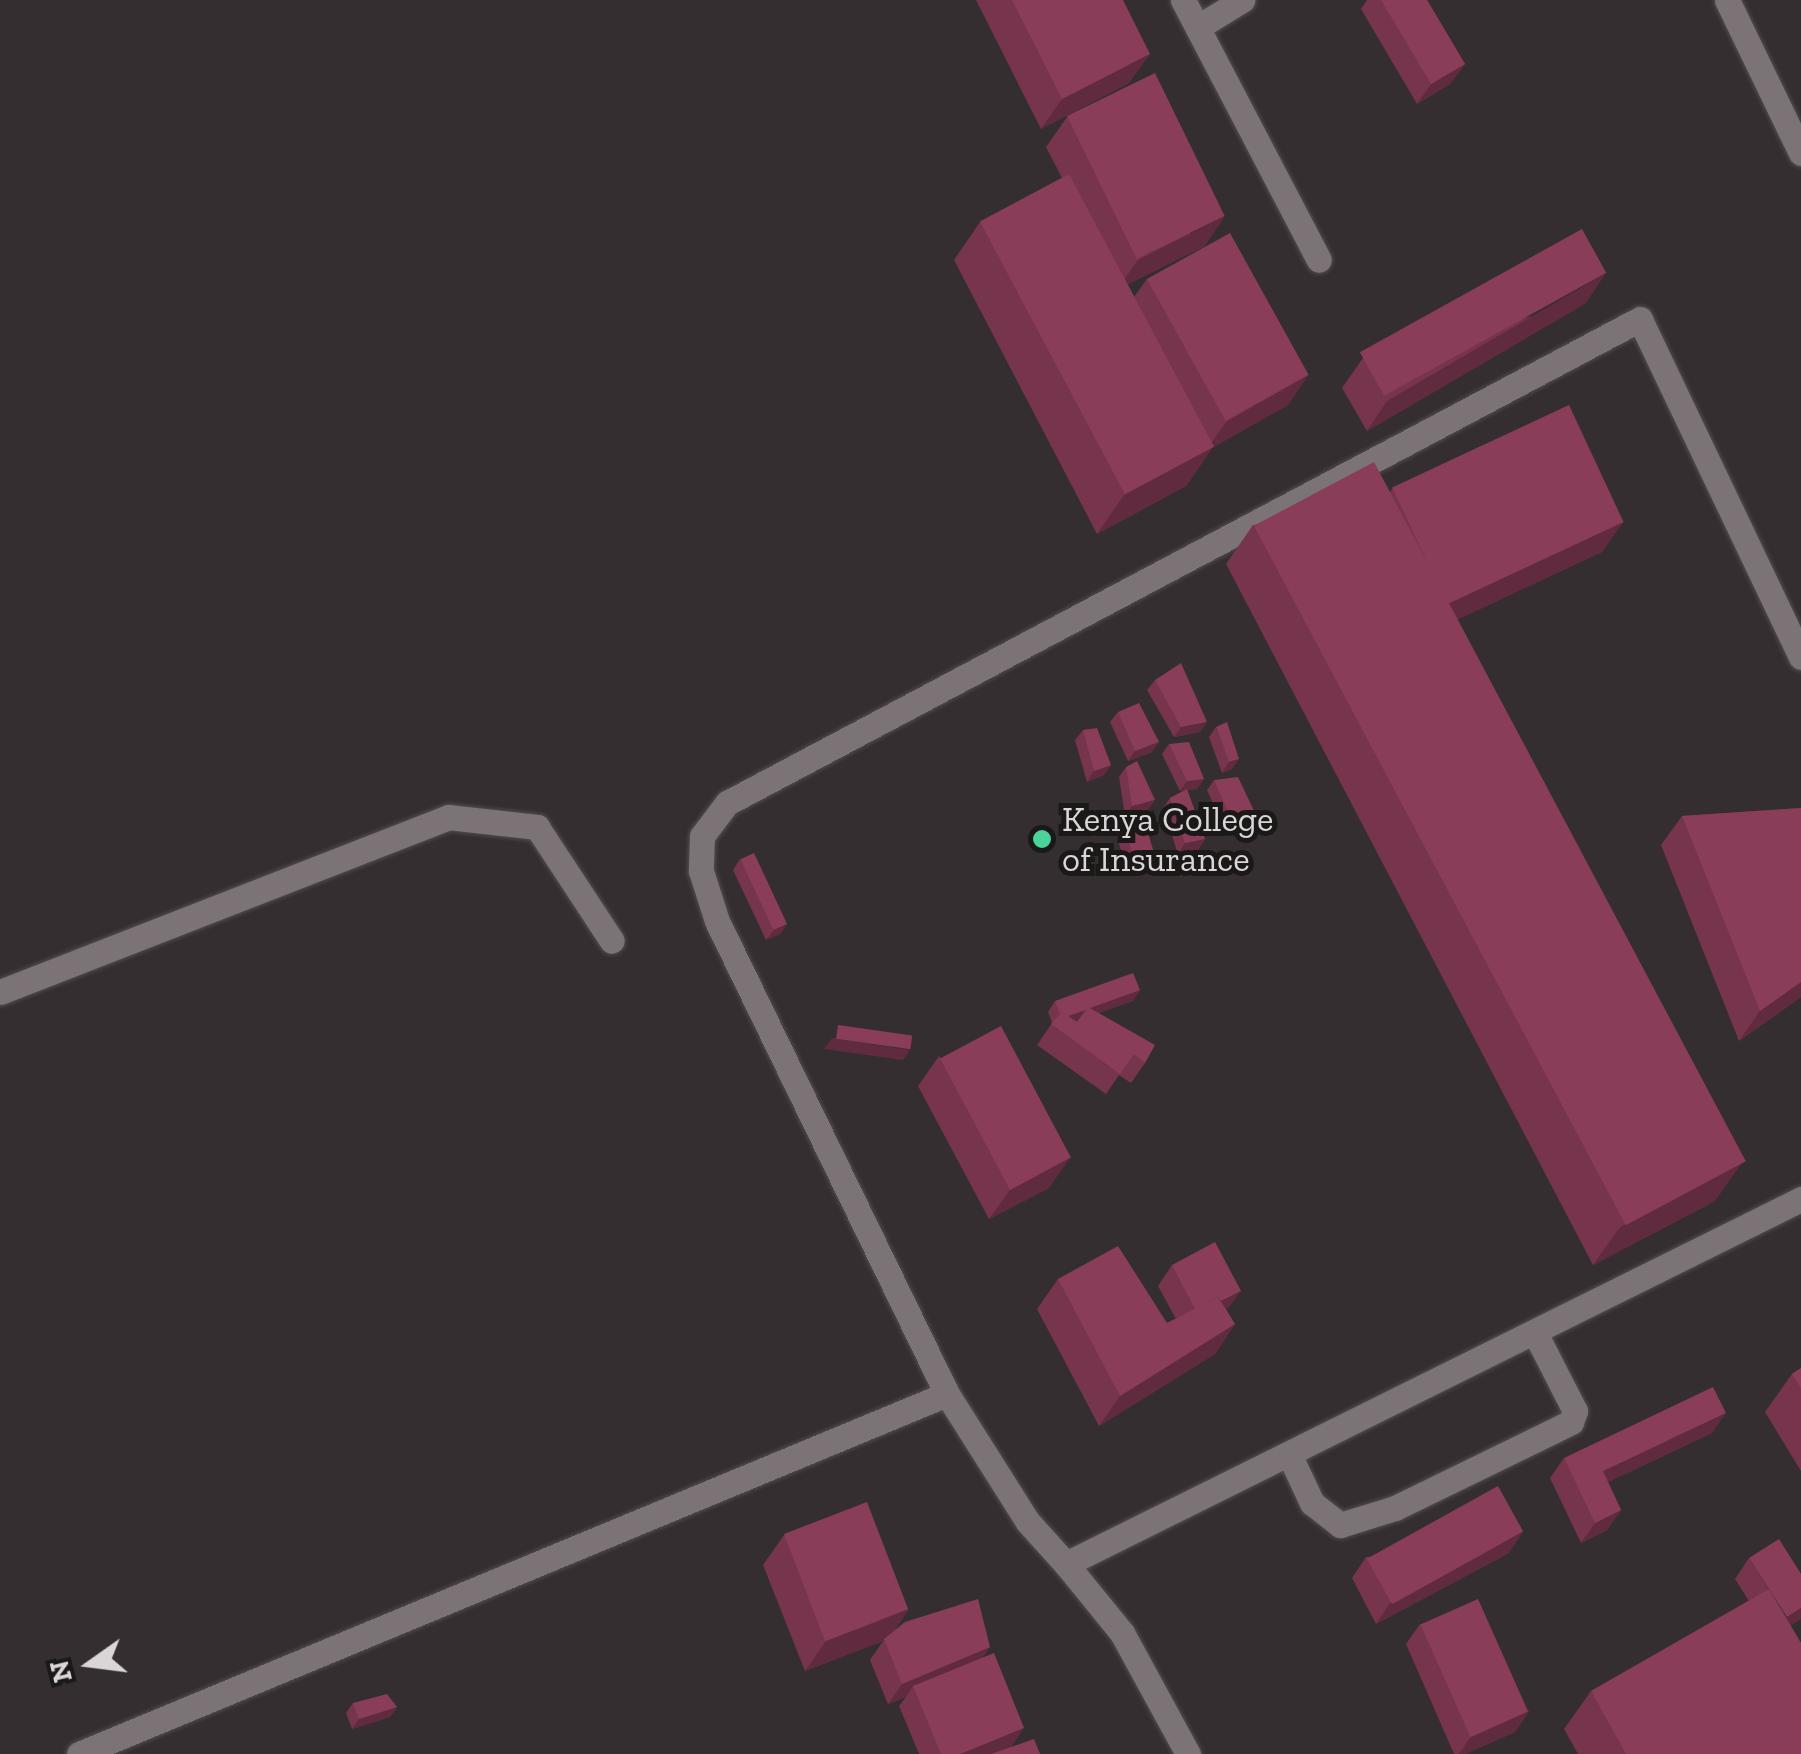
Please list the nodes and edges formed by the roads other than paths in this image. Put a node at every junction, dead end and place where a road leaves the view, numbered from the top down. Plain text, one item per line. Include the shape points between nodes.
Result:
1 (1183, 0) edge
2 (1242, 0) edge
3 (1728, 0) edge
4 (1198, 27) junction
5 (1801, 153) edge
6 (1318, 260) dead end
7 (1801, 656) edge
8 (612, 940) dead end
9 (0, 992) edge
10 (1801, 1199) edge
11 (1535, 1332) junction
12 (947, 1394) junction
13 (1290, 1456) junction
14 (1066, 1564) junction
15 (79, 1754) edge
16 (1188, 1754) edge

1 - 4 street
2 - 4 street
3 - 5 street
4 - 6 street
7 - 12 street via 1640,319 727,803 702,836 716,920
8 - 9 street via 537,828 448,817
10 - 11 street
11 - 13 street
11 - 13 street via 1575,1412 1571,1422 1396,1508 1340,1524 1312,1503
12 - 14 street via 1028,1522
12 - 15 street
13 - 14 street
14 - 16 street via 1122,1633

